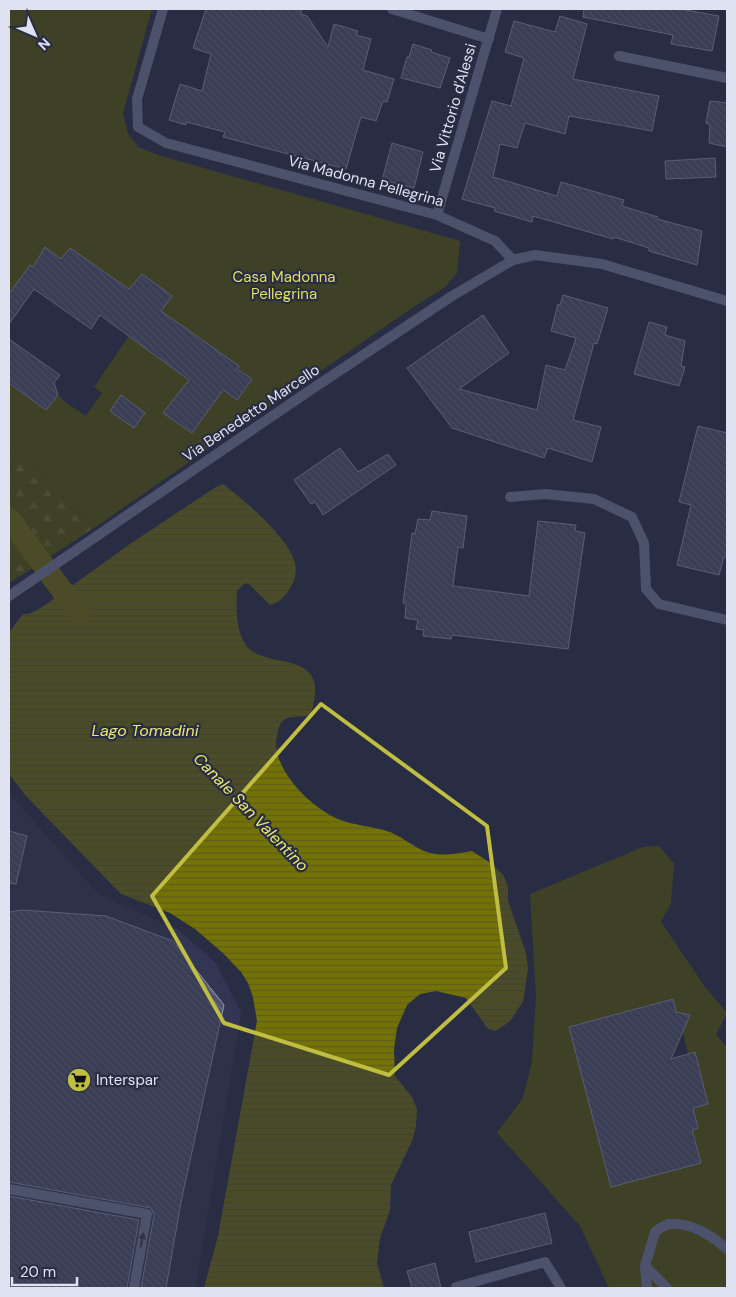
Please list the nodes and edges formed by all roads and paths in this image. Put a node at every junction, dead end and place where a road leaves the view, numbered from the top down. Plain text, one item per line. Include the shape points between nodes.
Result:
1 (164, 9) edge
2 (392, 9) edge
3 (497, 9) edge
4 (489, 39) junction
5 (619, 56) dead end
6 (727, 78) edge
7 (437, 215) junction
8 (513, 260) junction
9 (727, 301) edge
10 (510, 498) dead end
11 (9, 596) edge
12 (727, 620) edge
13 (9, 1189) edge
14 (727, 1249) edge
15 (645, 1266) junction
16 (456, 1287) dead end
17 (134, 1288) edge
18 (561, 1288) edge
19 (647, 1288) edge
20 (666, 1288) edge

1 - 7 street, Via Madonna Pellegrina via 137,99 138,127 166,143
2 - 4 street
3 - 4 street, Via Vittorio d'Alessi
4 - 7 street, Via Vittorio d'Alessi
5 - 6 street
7 - 8 street, Via Madonna Pellegrina via 495,241
8 - 9 street via 534,254 602,264
8 - 11 street, Via Benedetto Marcello via 452,296 306,393
10 - 12 street via 545,494 594,499 632,517 644,543 646,589 659,604
17 -> 13 street via 147,1214
14 - 15 street via 713,1237 687,1225 668,1224 655,1232
15 - 19 street
15 - 20 street
16 - 18 street via 545,1262

